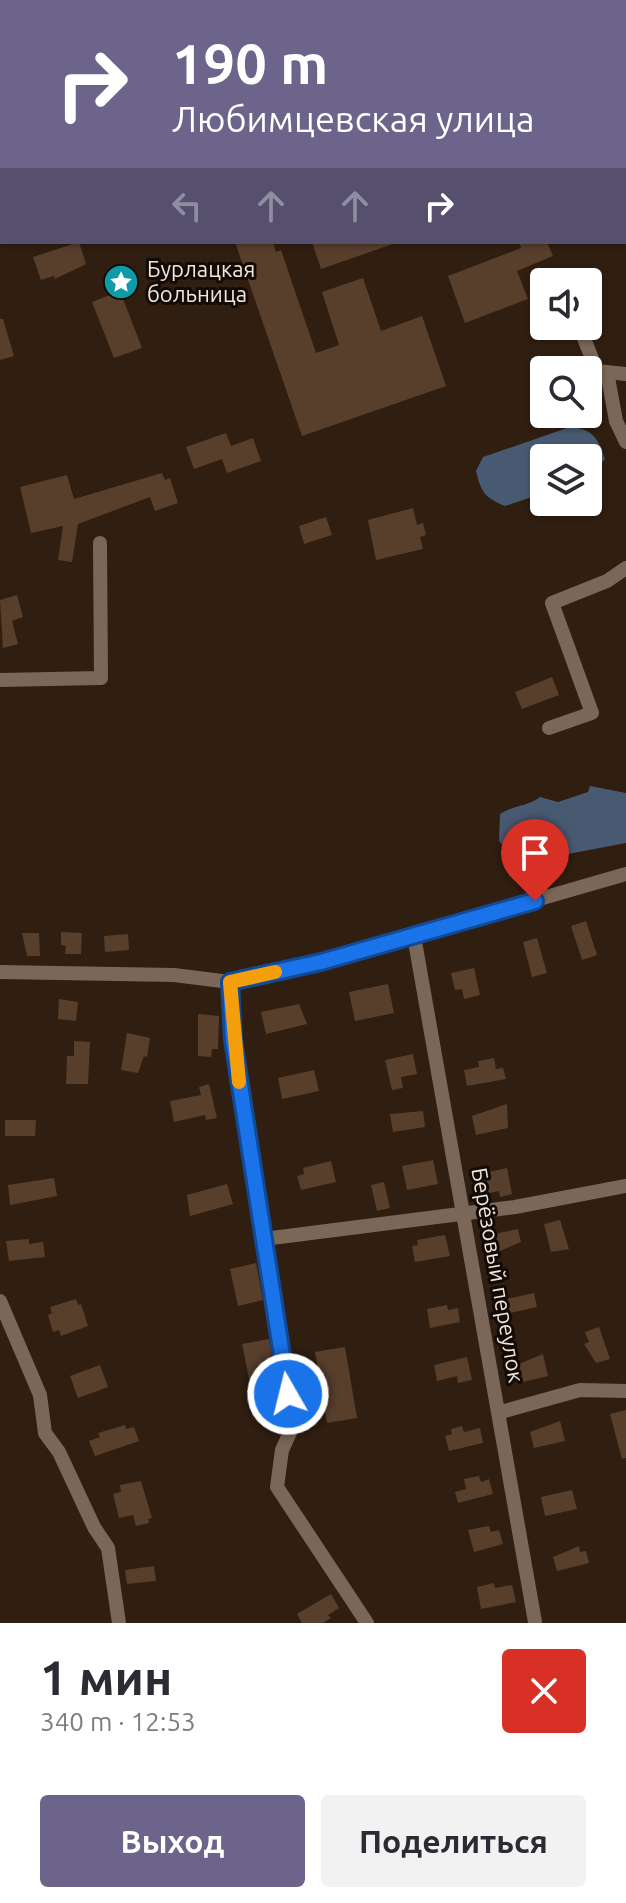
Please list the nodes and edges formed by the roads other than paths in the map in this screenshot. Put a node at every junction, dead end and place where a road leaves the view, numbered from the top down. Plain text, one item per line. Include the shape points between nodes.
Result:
1 (585, 340) edge
2 (607, 372) junction
3 (626, 374) edge
4 (626, 442) edge
5 (100, 543) dead end
6 (626, 568) edge
7 (0, 680) edge
8 (549, 728) dead end
9 (626, 874) edge
10 (414, 936) junction
11 (0, 972) edge
12 (230, 982) junction
13 (626, 1186) edge
14 (464, 1212) junction
15 (264, 1239) junction
16 (0, 1301) edge
17 (626, 1391) edge
18 (501, 1412) junction
19 (535, 1622) edge
20 (119, 1623) edge
21 (367, 1623) edge

1 - 2 street via 597,371
2 - 3 street
2 - 4 street via 616,421
5 - 7 street via 101,678
6 - 8 street via 552,603 592,713
9 - 10 street
10 - 12 street
10 - 14 street, Берёзовый переулок
11 - 12 street via 174,975
12 - 15 street via 233,1040
13 - 14 street
14 - 15 street
14 - 18 street, Берёзовый переулок
15 - 21 street via 293,1426 282,1450 277,1487
16 - 20 street via 40,1395 45,1433 108,1548
17 - 18 street via 580,1390
18 - 19 street, Берёзовый переулок

